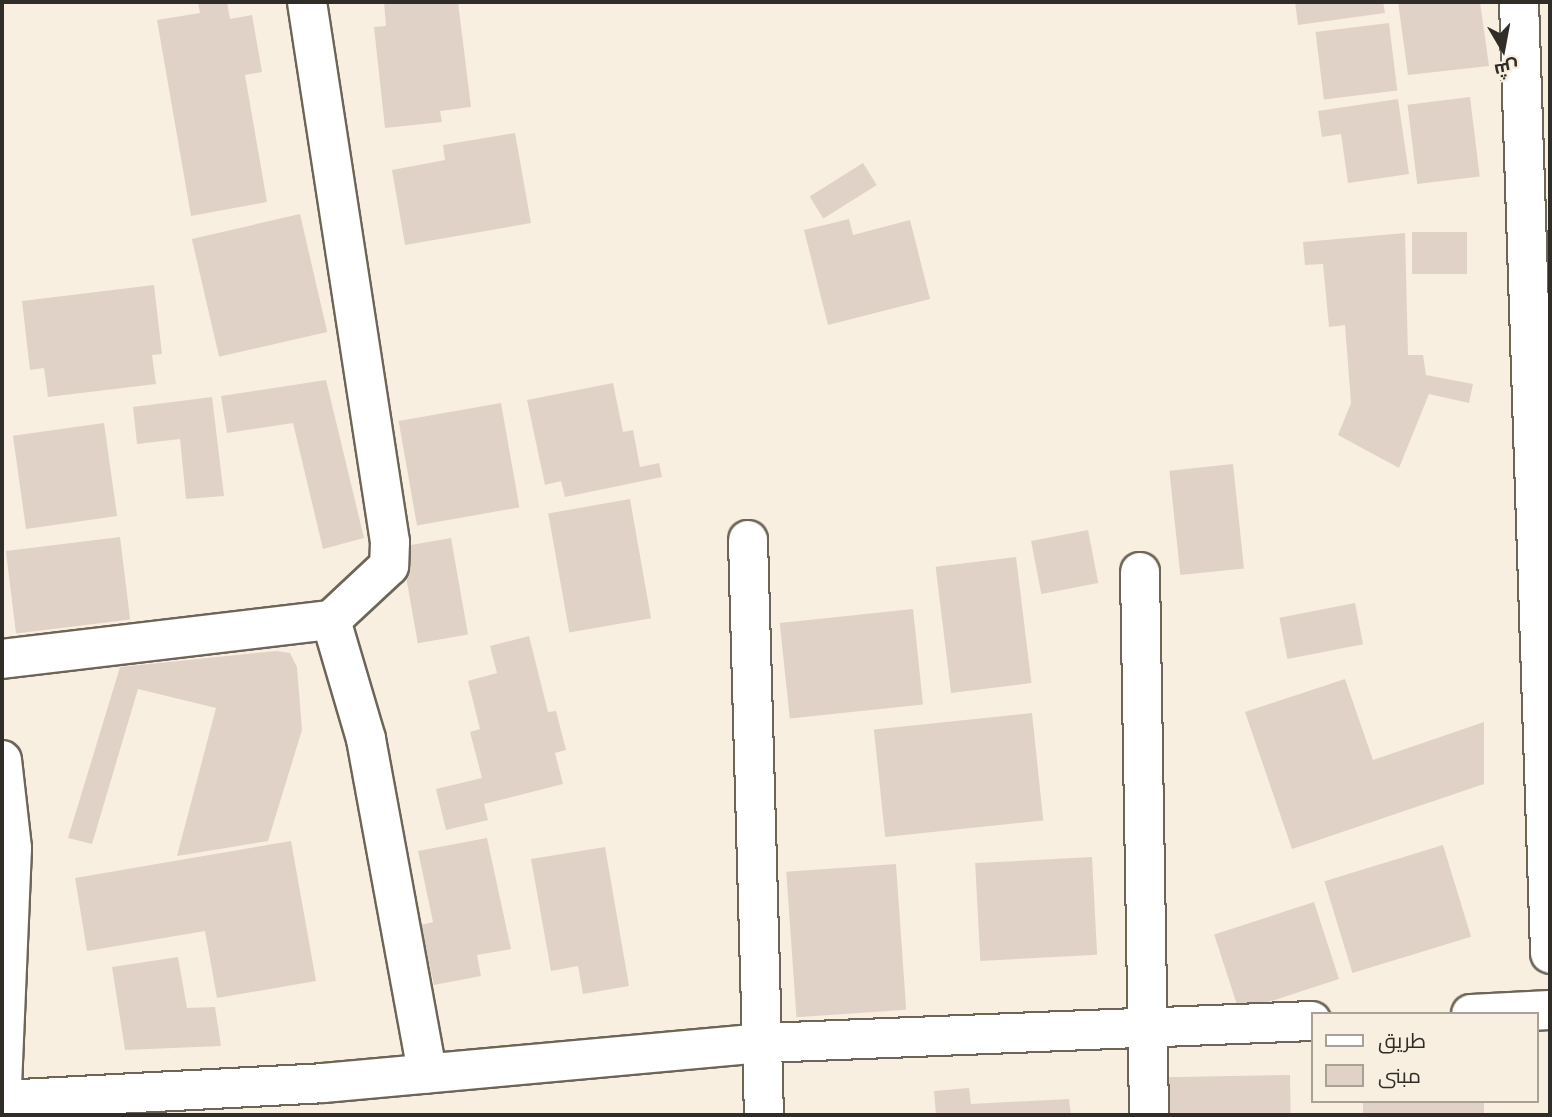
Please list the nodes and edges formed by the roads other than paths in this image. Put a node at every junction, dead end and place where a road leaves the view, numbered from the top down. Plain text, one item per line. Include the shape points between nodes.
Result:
1 (307, 2) edge
2 (1519, 2) edge
3 (748, 540) dead end
4 (1140, 572) dead end
5 (331, 620) junction
6 (2, 659) edge
7 (2, 760) edge
8 (1550, 953) edge
9 (1550, 1010) edge
10 (1510, 1012) edge
11 (1310, 1021) edge
12 (1147, 1028) junction
13 (764, 1044) junction
14 (427, 1073) junction
15 (323, 1083) junction
16 (2, 1087) edge
17 (2, 1100) edge
18 (300, 1115) edge
19 (764, 1115) edge
20 (1149, 1115) edge

1 - 5 street via 390,542 389,566
2 - 8 street
3 - 13 street
4 - 12 street
5 - 6 street
5 - 14 street via 366,739
7 - 16 street via 12,848
9 - 10 street
11 - 12 street
12 - 13 street
12 - 20 street
13 - 14 street
13 - 19 street
14 - 15 street
15 - 17 street
15 - 18 street

